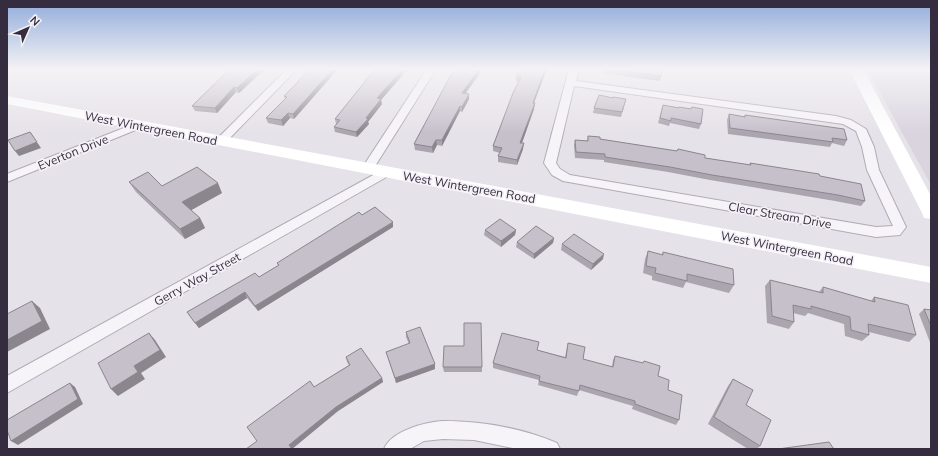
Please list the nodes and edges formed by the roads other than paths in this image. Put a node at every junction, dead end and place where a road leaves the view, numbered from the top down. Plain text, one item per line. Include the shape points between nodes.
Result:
1 (271, 90) edge
2 (417, 90) edge
3 (568, 90) edge
4 (624, 90) edge
5 (867, 90) edge
6 (7, 100) edge
7 (139, 125) junction
8 (221, 141) junction
9 (368, 168) junction
10 (386, 172) junction
11 (7, 178) edge
12 (931, 213) edge
13 (931, 275) edge
14 (7, 385) edge
15 (394, 449) edge
16 (551, 449) edge

1 - 8 street
2 - 9 street
3 - 4 street, Clear Stream Drive via 550,163 556,172 567,178 876,232 895,232 900,227 874,170 861,129 847,122
5 - 12 main road
6 - 7 main road, West Wintergreen Road
7 - 8 main road, West Wintergreen Road
7 - 11 street, Everton Drive
8 - 9 main road, West Wintergreen Road
9 - 10 main road, West Wintergreen Road
10 - 13 main road, West Wintergreen Road
10 - 14 street, Gerry Way Street
15 - 16 street via 406,440 428,431 452,429 475,431

